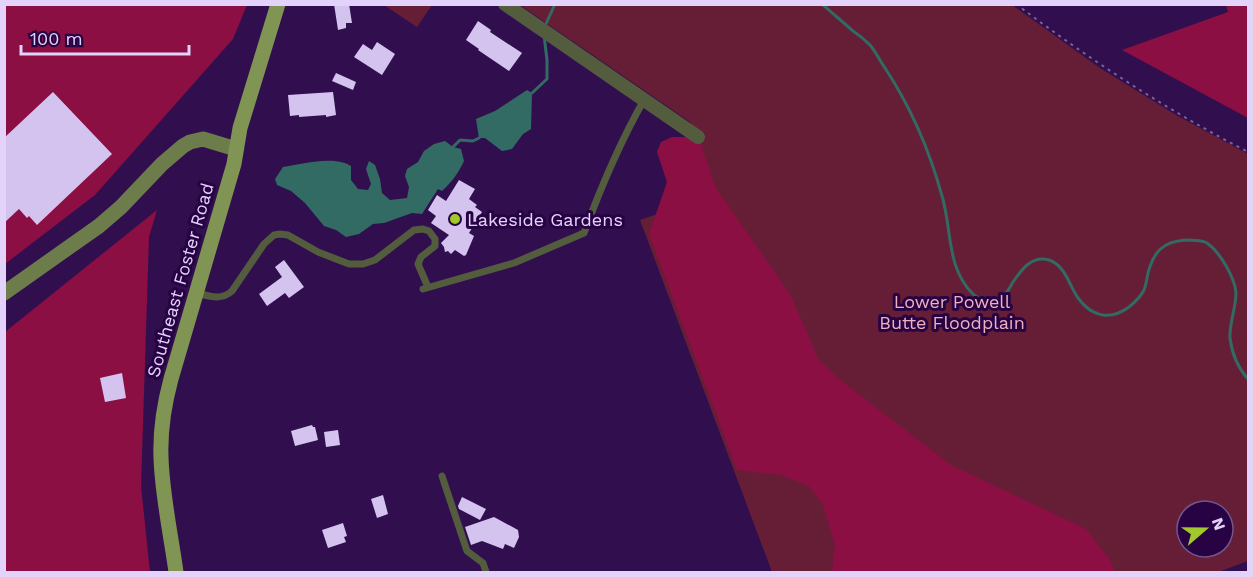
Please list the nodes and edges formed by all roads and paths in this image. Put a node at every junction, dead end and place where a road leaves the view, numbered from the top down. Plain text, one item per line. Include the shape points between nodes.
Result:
1 (278, 4) edge
2 (505, 4) edge
3 (1016, 4) edge
4 (644, 100) junction
5 (698, 137) dead end
6 (236, 149) junction
7 (1248, 152) edge
8 (196, 293) junction
9 (4, 294) edge
10 (442, 476) dead end
11 (176, 573) edge
12 (486, 573) edge

1 - 6 main road, Southeast Foster Road
2 - 4 street
3 - 7 path via 1114,74
4 - 5 street
4 - 8 lane via 629,125 584,233 514,263 426,288 418,264 435,246 429,231 414,230 375,261 363,264 349,264 288,235 273,235 227,295 220,298
6 - 8 main road, Southeast Foster Road
6 - 9 street via 203,140 183,146 99,226
8 - 11 main road, Southeast Foster Road via 162,423 161,459
10 - 12 lane via 467,551 483,563

